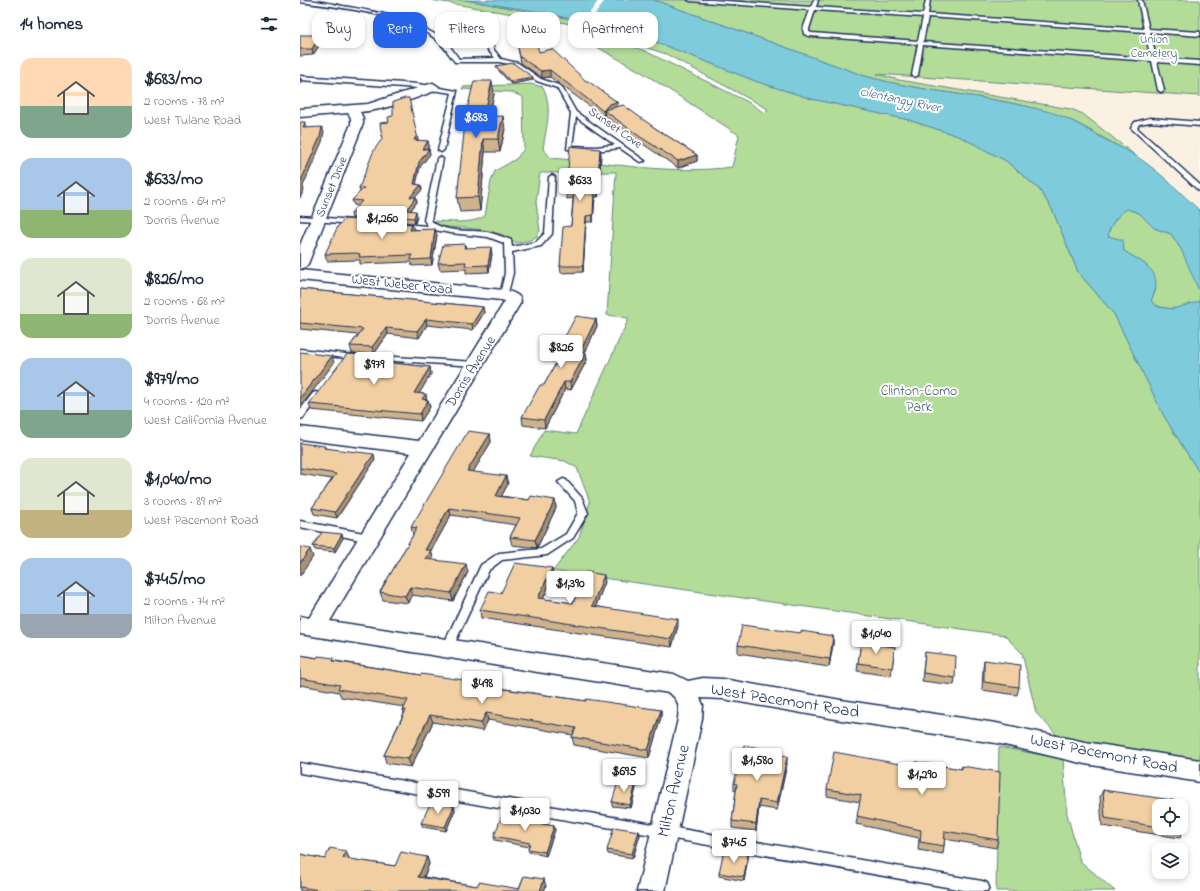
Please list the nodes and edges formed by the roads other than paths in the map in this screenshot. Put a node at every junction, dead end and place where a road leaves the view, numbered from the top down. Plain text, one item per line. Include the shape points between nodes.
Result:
1 (690, 0) edge
2 (816, 0) edge
3 (928, 0) edge
4 (1140, 0) edge
5 (300, 1) edge
6 (742, 2) edge
7 (813, 8) junction
8 (926, 16) junction
9 (1146, 31) junction
10 (1200, 34) edge
11 (435, 37) edge
12 (921, 43) junction
13 (449, 48) edge
14 (491, 48) edge
15 (499, 60) junction
16 (1152, 60) junction
17 (1200, 63) edge
18 (916, 75) dead end
19 (300, 78) edge
20 (433, 87) junction
21 (1161, 90) dead end
22 (352, 110) junction
23 (300, 113) edge
24 (574, 113) junction
25 (1200, 124) edge
26 (621, 146) junction
27 (442, 150) dead end
28 (440, 159) dead end
29 (642, 161) dead end
30 (552, 177) dead end
31 (1200, 189) edge
32 (300, 218) edge
33 (319, 220) junction
34 (366, 223) edge
35 (396, 225) edge
36 (435, 228) junction
37 (510, 250) junction
38 (300, 264) edge
39 (300, 275) edge
40 (504, 295) junction
41 (300, 351) edge
42 (476, 364) junction
43 (323, 386) edge
44 (300, 416) edge
45 (300, 433) edge
46 (424, 448) junction
47 (563, 482) dead end
48 (300, 524) edge
49 (369, 538) junction
50 (307, 626) edge
51 (447, 648) junction
52 (685, 691) junction
53 (300, 768) edge
54 (1200, 771) edge
55 (665, 831) junction
56 (982, 887) dead end
57 (651, 891) edge

1 - 6 lane
2 - 7 lane
3 - 8 lane
4 - 9 lane
5 - 11 lane via 367,11 420,27
6 - 7 lane
7 - 8 lane
7 - 12 lane via 806,29 806,33 811,35
8 - 9 lane
8 - 12 lane
9 - 10 lane
9 - 16 lane
12 - 16 lane
12 - 18 lane
13 - 15 lane, Sunset Cove via 457,61
14 - 15 lane
15 - 24 lane, Sunset Cove via 516,64 539,80 560,87
16 - 17 lane
16 - 21 lane
19 - 20 lane
20 - 22 street via 379,106
20 - 27 lane via 456,92
22 - 23 street
22 - 33 street, Sunset Drive via 357,118 357,124
24 - 26 lane, Sunset Cove
24 - 26 lane via 569,148
25 - 31 lane via 1150,120 1137,123 1134,128
26 - 29 lane, Sunset Cove
28 - 36 lane via 427,220 429,225
30 - 37 lane via 548,234 538,244
32 - 33 lane
33 - 34 lane
33 - 38 street, Sunset Drive
35 - 36 lane
36 - 37 lane via 502,237 508,242
37 - 40 lane via 509,273
39 - 40 street, West Weber Road
40 - 42 street, Dorris Avenue via 513,299 513,302
41 - 42 lane via 344,359
42 - 46 street, Dorris Avenue
43 - 44 lane
45 - 46 street
46 - 49 street, Dorris Avenue
47 - 51 lane via 579,500 583,513 570,536 543,552 499,557 485,568
48 - 49 lane
49 - 50 street, Dorris Avenue
50 - 51 street
51 - 52 street via 674,684
52 - 54 street, West Pacemont Road via 722,689 996,733 1085,753
52 - 55 street, Milton Avenue via 691,705 690,720
53 - 55 lane
55 - 56 lane
55 - 57 street, Milton Avenue

